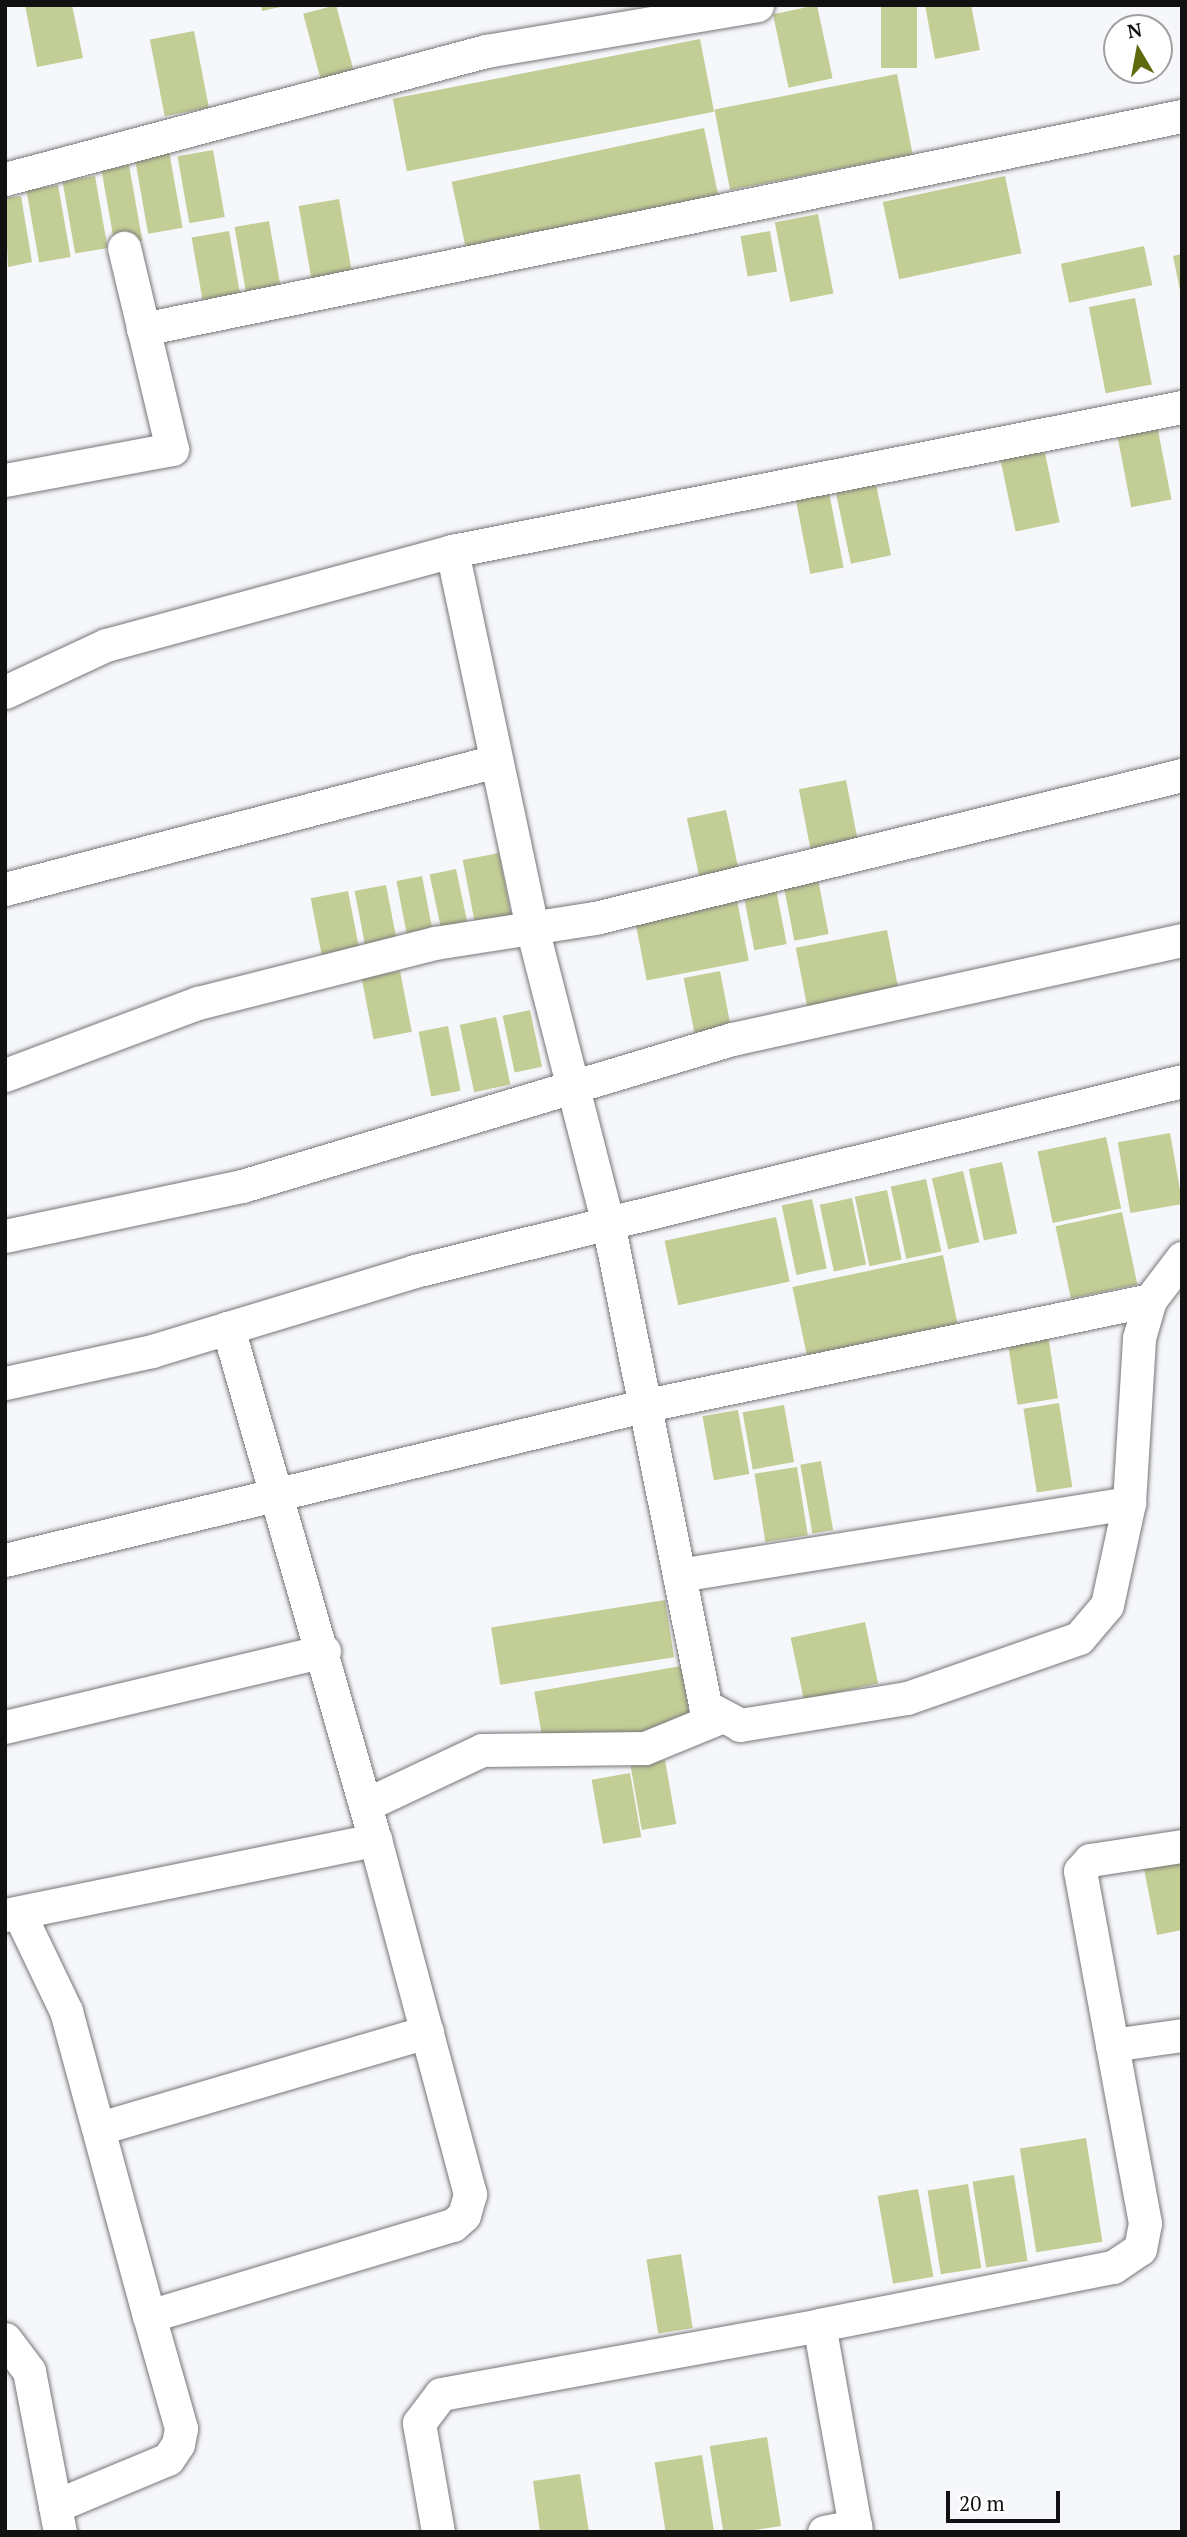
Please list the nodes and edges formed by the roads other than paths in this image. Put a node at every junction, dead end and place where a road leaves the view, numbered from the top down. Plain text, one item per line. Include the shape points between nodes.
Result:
1 (757, 5) edge
2 (1182, 116) edge
3 (5, 179) edge
4 (124, 248) dead end
5 (144, 329) junction
6 (1182, 407) edge
7 (5, 480) edge
8 (452, 551) junction
9 (5, 692) edge
10 (496, 761) junction
11 (1182, 775) edge
12 (5, 889) edge
13 (532, 928) junction
14 (1182, 940) edge
15 (5, 1075) edge
16 (1182, 1081) edge
17 (574, 1086) junction
18 (609, 1228) junction
19 (5, 1236) edge
20 (1182, 1258) edge
21 (1150, 1300) junction
22 (228, 1328) junction
23 (5, 1383) edge
24 (647, 1405) junction
25 (281, 1495) junction
26 (1129, 1503) junction
27 (5, 1559) edge
28 (680, 1575) junction
29 (324, 1651) junction
30 (718, 1718) junction
31 (5, 1727) edge
32 (365, 1805) junction
33 (375, 1840) junction
34 (1182, 1846) edge
35 (12, 1914) edge
36 (426, 2032) junction
37 (1182, 2035) edge
38 (1112, 2045) junction
39 (100, 2127) junction
40 (149, 2316) junction
41 (819, 2325) junction
42 (5, 2339) edge
43 (57, 2519) edge
44 (845, 2530) edge
45 (438, 2532) edge

1 - 3 street via 486,51
2 - 5 street
4 - 5 street
5 - 7 street via 172,449
6 - 8 street
8 - 9 street via 106,645
8 - 10 street
10 - 12 street
10 - 13 street
11 - 13 street via 596,918
13 - 15 street via 435,943 198,1003
13 - 17 street
14 - 17 street via 732,1039
16 - 18 street
17 - 18 street
17 - 19 street via 242,1186
18 - 22 street via 415,1271
18 - 24 street
20 - 21 street
21 - 24 street
21 - 26 street via 1139,1338
22 - 23 street
22 - 25 street
24 - 25 street
24 - 28 street
25 - 27 street
25 - 29 street
26 - 28 street
26 - 30 street via 1107,1605 1079,1639 907,1698 740,1724
28 - 30 street via 705,1706
29 - 31 street
29 - 32 street
30 - 32 street via 645,1748 482,1750
32 - 33 street
33 - 35 street
33 - 36 street
34 - 38 street via 1090,1860 1080,1871
35 - 39 street via 63,2002
36 - 39 street
36 - 40 street via 470,2194 464,2215 453,2225
37 - 38 street
38 - 41 street via 1145,2223 1140,2249 1113,2267
39 - 40 street
40 - 43 street via 181,2428 178,2444 168,2459
41 - 44 street
41 - 45 street via 441,2394 419,2423
42 - 43 street via 29,2371

